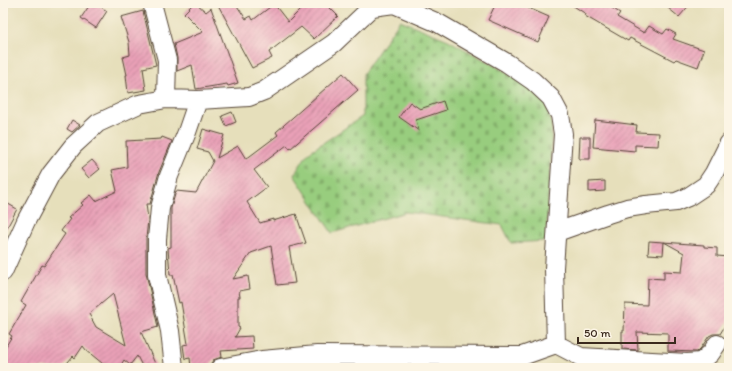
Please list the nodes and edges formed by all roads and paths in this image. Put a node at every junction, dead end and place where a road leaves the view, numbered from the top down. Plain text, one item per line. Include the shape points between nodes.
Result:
1 (152, 3) edge
2 (374, 5) edge
3 (166, 99) junction
4 (198, 100) junction
5 (729, 143) edge
6 (557, 232) junction
7 (7, 251) edge
8 (3, 272) edge
9 (556, 344) junction
10 (717, 344) dead end
11 (316, 361) edge
12 (583, 363) edge
13 (174, 368) edge
14 (220, 368) edge

1 - 3 street via 167,60
2 - 4 street via 334,43 264,91 249,97
2 - 6 street via 394,4 438,23 507,63 533,81 551,98 560,115 563,134
3 - 4 street
3 - 7 street via 139,104 98,123 73,146 51,174
4 - 13 street via 167,182 160,208 157,239 157,276 170,332
5 - 6 street via 706,185 688,197 676,202 627,208
6 - 9 street via 554,268
7 - 8 street
9 - 11 street via 522,356
9 - 12 street
10 - 12 street via 701,362
11 - 14 street via 262,360

